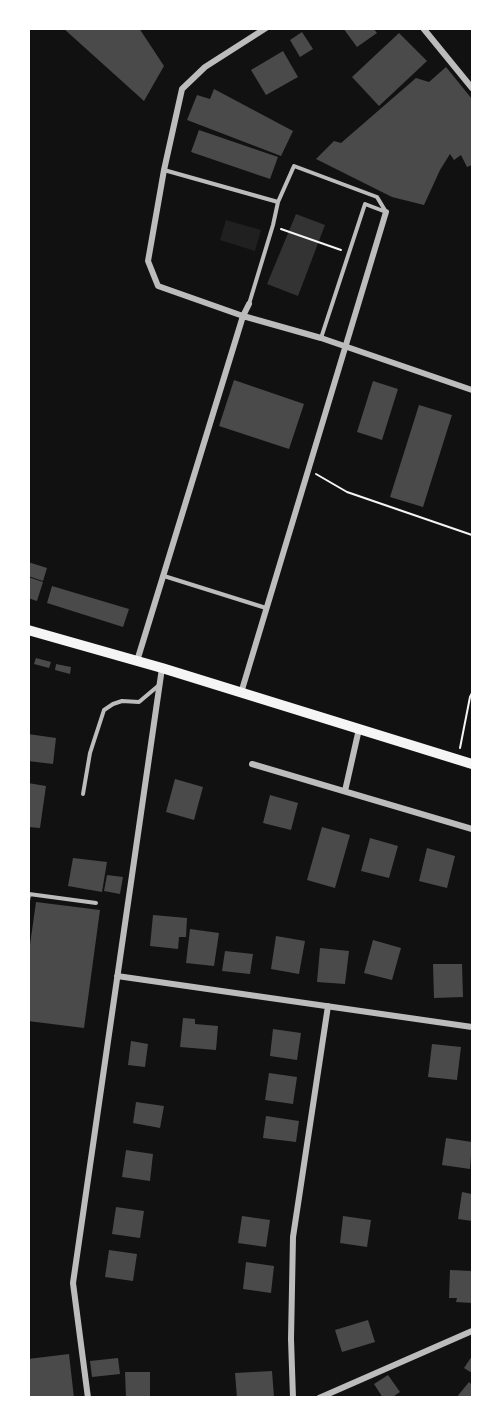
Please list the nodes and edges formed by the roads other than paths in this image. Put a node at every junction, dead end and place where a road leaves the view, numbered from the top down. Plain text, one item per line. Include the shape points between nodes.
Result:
1 (266, 28) edge
2 (423, 28) edge
3 (472, 88) edge
4 (164, 170) junction
5 (278, 202) junction
6 (386, 212) junction
7 (249, 304) joint
8 (243, 316) junction
9 (321, 338) junction
10 (345, 346) junction
11 (472, 390) edge
12 (164, 576) junction
13 (266, 608) junction
14 (28, 630) edge
15 (137, 661) junction
16 (162, 668) junction
17 (159, 686) junction
18 (241, 693) junction
19 (359, 729) junction
20 (252, 764) dead end
21 (472, 764) edge
22 (345, 791) junction
23 (83, 794) dead end
24 (472, 829) edge
25 (28, 901) edge
26 (96, 903) dead end
27 (117, 976) junction
28 (328, 1006) junction
29 (472, 1027) edge
30 (472, 1331) edge
31 (88, 1398) edge
32 (293, 1398) edge
33 (319, 1398) edge

1 - 4 street via 205,68 182,89
2 - 3 street
4 - 5 lane
4 - 8 street via 147,261 158,286
5 - 6 lane via 294,166 377,196
5 - 7 lane
6 - 9 lane via 365,204
6 - 10 street
7 - 8 street
8 - 9 street
8 - 12 street
9 - 10 street
10 - 11 street
10 - 13 street
12 - 13 lane
12 - 15 street
13 - 18 street
14 - 15 main road
15 - 16 main road
16 - 17 street
16 - 18 main road
17 - 23 lane via 140,702 122,701 104,710 90,753
17 - 27 street
18 - 19 main road
19 - 21 main road
19 - 22 street
20 - 22 street
22 - 24 street
25 - 26 lane via 29,894
27 - 28 street
27 - 31 street via 73,1283
28 - 29 street
28 - 32 street via 293,1237
30 - 33 street

